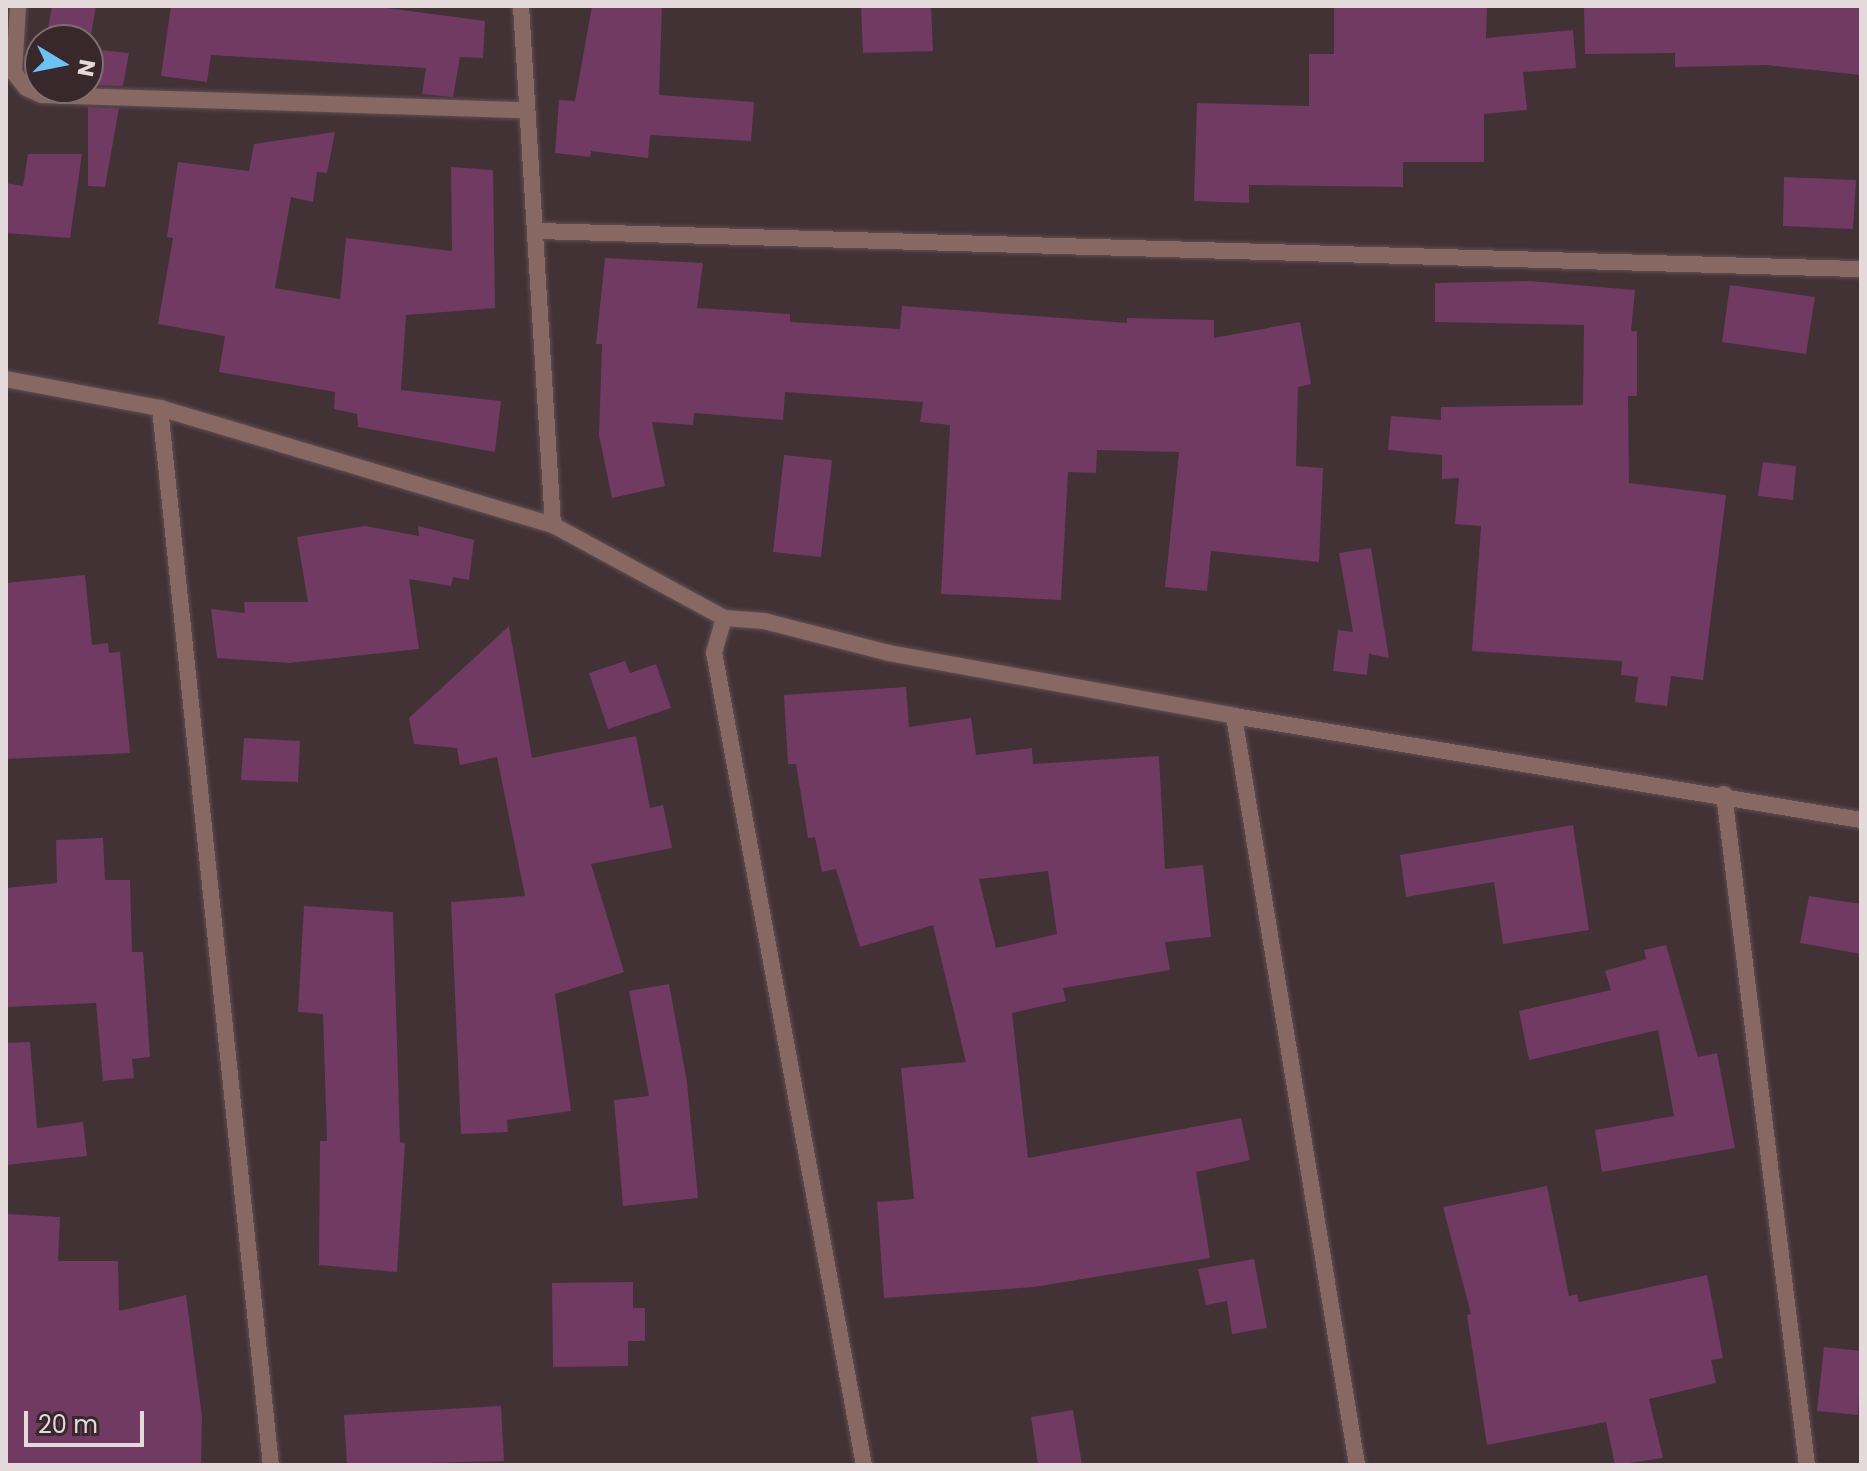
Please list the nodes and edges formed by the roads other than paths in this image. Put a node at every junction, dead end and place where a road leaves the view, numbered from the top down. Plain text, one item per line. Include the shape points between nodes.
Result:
1 (18, 6) edge
2 (521, 6) edge
3 (525, 110) junction
4 (538, 231) junction
5 (1861, 269) edge
6 (6, 379) edge
7 (160, 408) junction
8 (553, 525) junction
9 (724, 618) junction
10 (1234, 716) junction
11 (1724, 794) junction
12 (1861, 820) edge
13 (271, 1465) edge
14 (864, 1465) edge
15 (1357, 1465) edge
16 (1807, 1465) edge

1 - 3 street via 14,73 26,88 42,95
2 - 3 street
3 - 4 street
4 - 5 street
4 - 8 street
6 - 7 street
7 - 8 street
7 - 13 street
8 - 9 street
9 - 10 street via 764,621 889,653
9 - 14 street via 714,652
10 - 11 street
10 - 15 street
11 - 12 street
11 - 16 street

